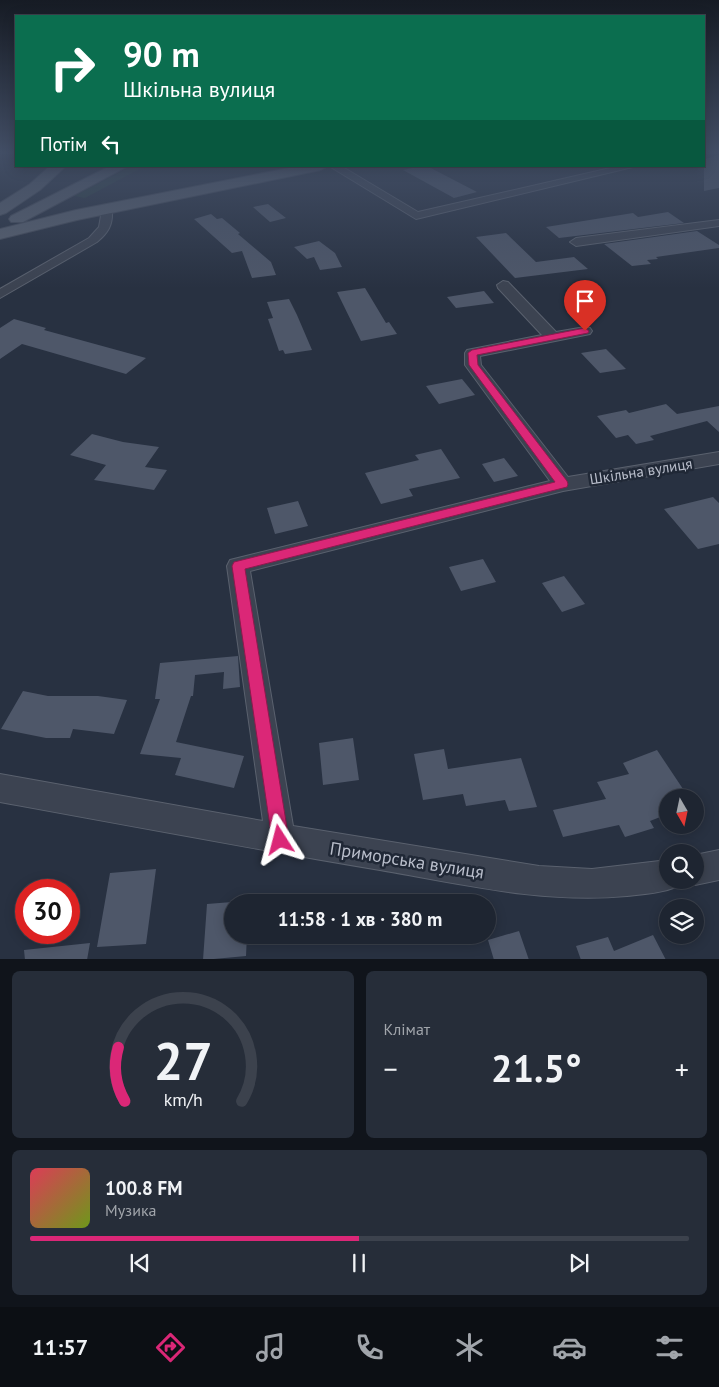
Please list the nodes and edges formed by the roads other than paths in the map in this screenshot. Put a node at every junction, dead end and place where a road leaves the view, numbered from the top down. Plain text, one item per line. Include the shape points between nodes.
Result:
1 (17, 199) edge
2 (37, 199) edge
3 (57, 199) edge
4 (161, 199) edge
5 (388, 199) edge
6 (491, 199) edge
7 (0, 210) edge
8 (107, 210) junction
9 (76, 215) junction
10 (23, 216) junction
11 (0, 217) edge
12 (719, 223) edge
13 (0, 228) edge
14 (0, 234) edge
15 (576, 242) dead end
16 (503, 285) dead end
17 (0, 294) edge
18 (585, 331) dead end
19 (552, 337) junction
20 (719, 458) edge
21 (563, 484) junction
22 (0, 788) edge
23 (280, 840) junction
24 (719, 865) edge
25 (704, 868) edge
26 (659, 876) edge

1 - 7 main road
2 - 11 main road
3 - 10 main road
4 - 8 main road
5 - 6 street via 416,216
8 - 9 main road
8 - 17 street via 105,230 93,240
9 - 10 main road
9 - 14 main road
10 - 13 main road
12 - 15 street
16 - 19 street
18 - 19 street
19 - 21 street via 472,353 473,365
20 - 21 street, Шкільна вулиця
21 - 23 street, Шкільна вулиця via 238,566
22 - 23 street, Приморська вулиця
23 - 26 street, Приморська вулиця via 539,881 592,884
24 - 25 street

